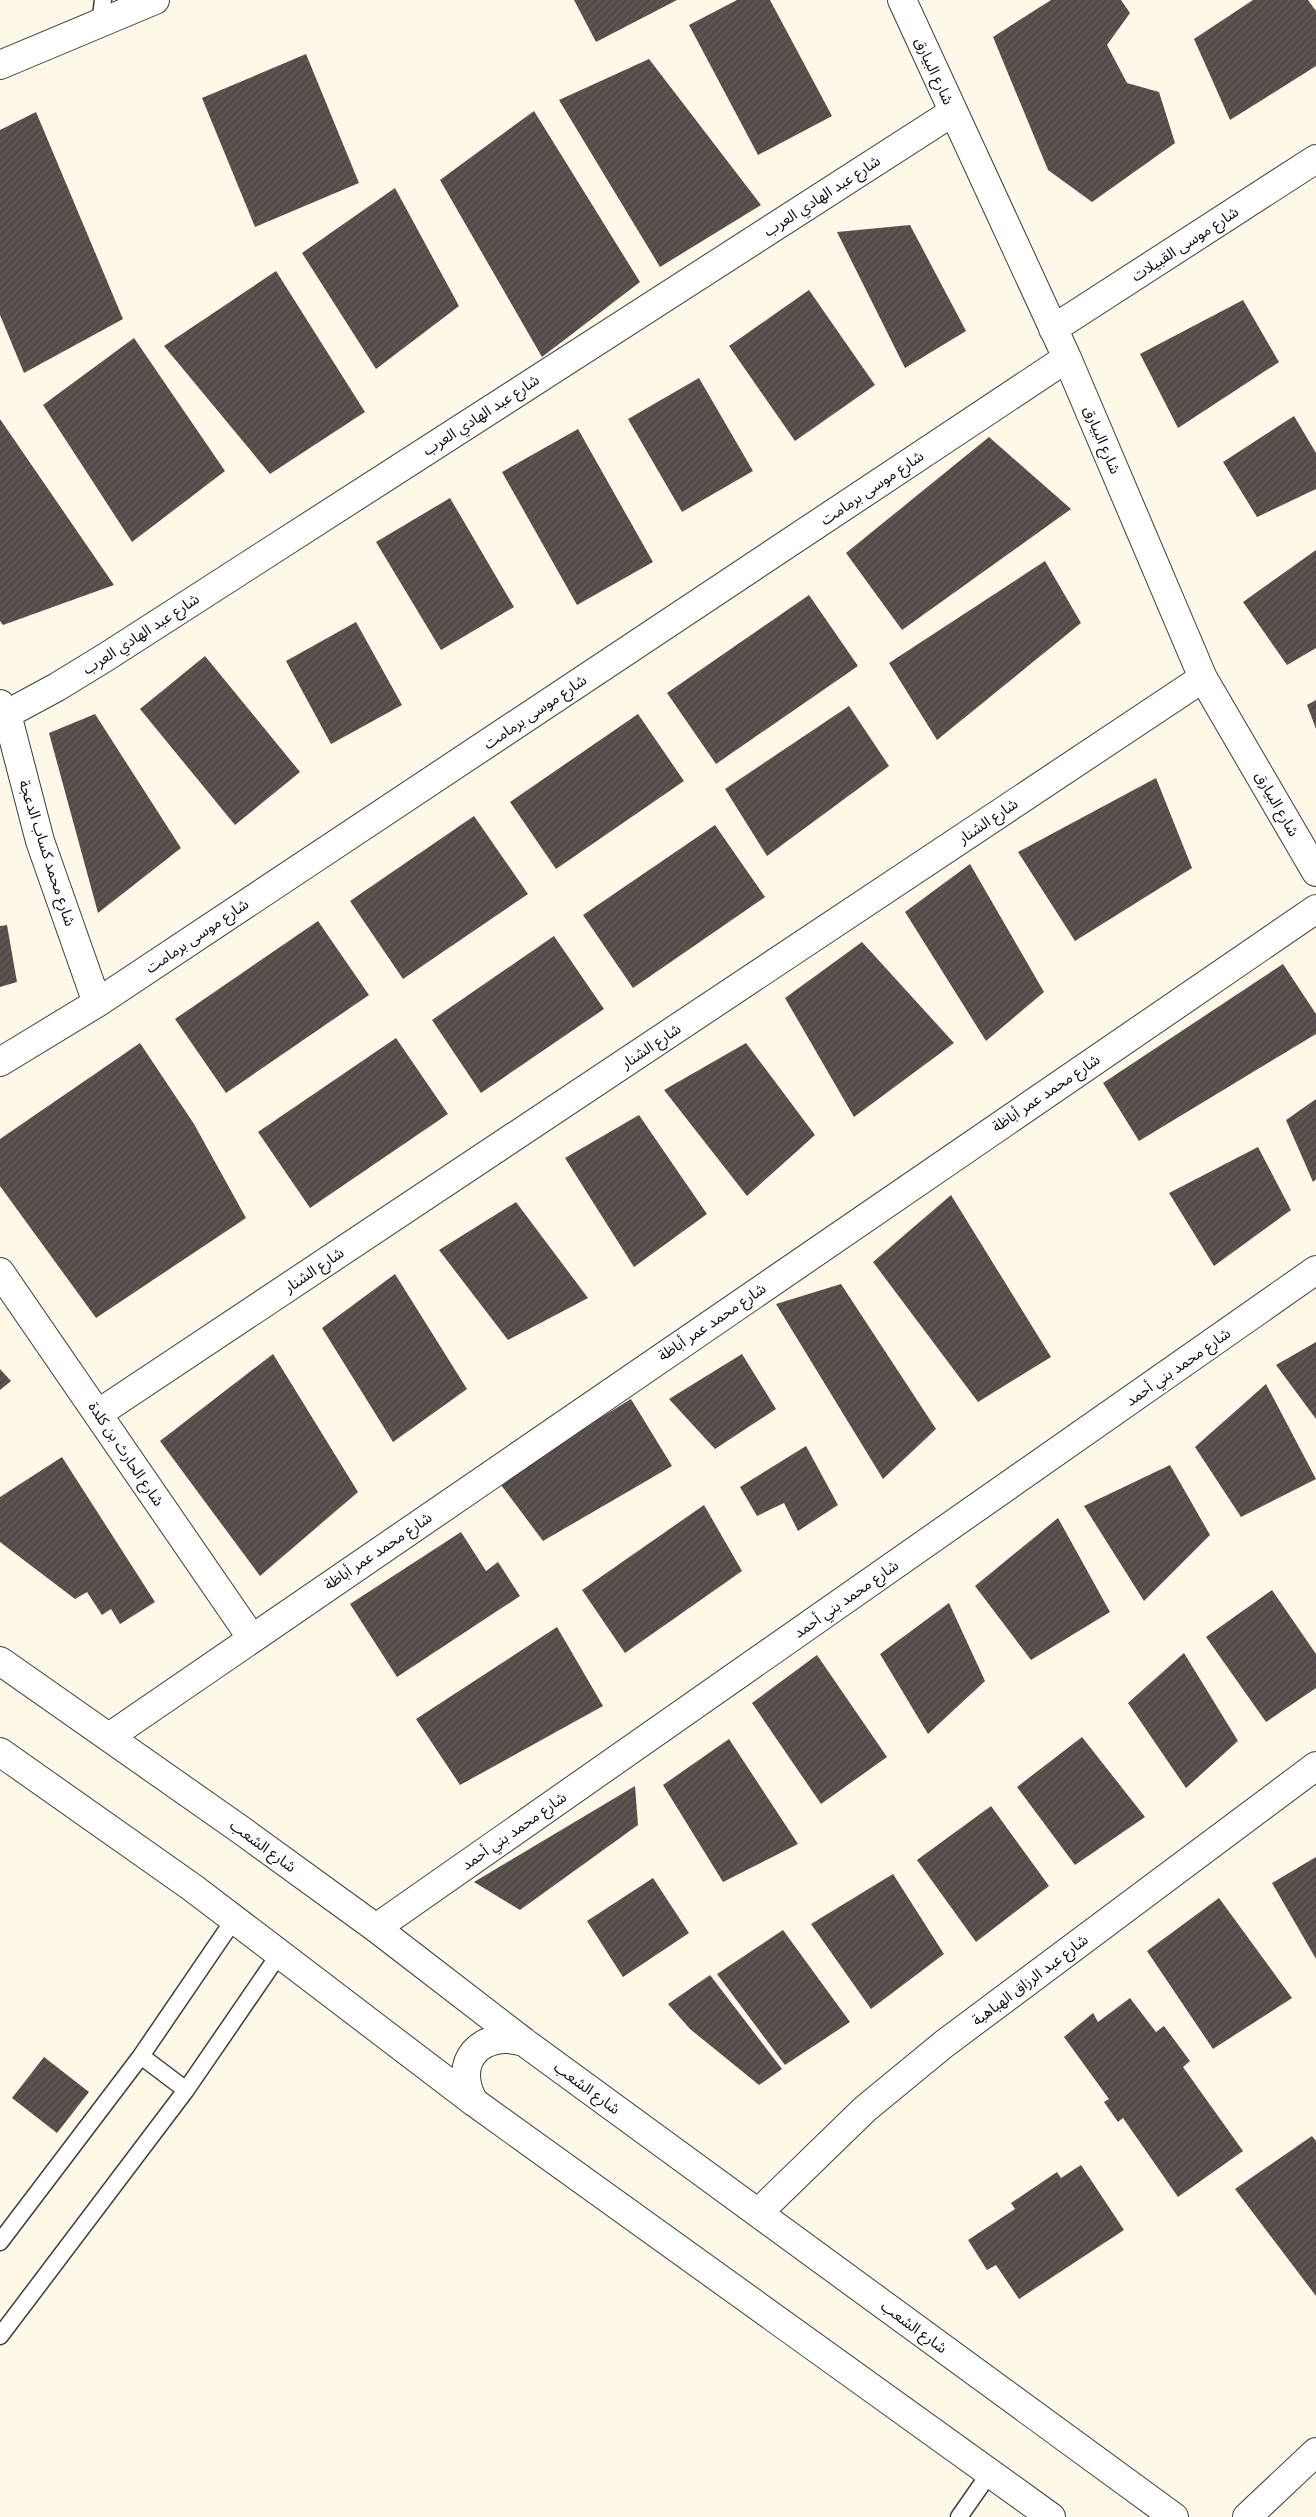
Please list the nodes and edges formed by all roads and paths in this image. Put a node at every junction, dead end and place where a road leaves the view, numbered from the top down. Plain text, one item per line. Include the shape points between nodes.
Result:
1 (155, 0) edge
2 (902, 0) edge
3 (102, 12) edge
4 (0, 65) edge
5 (953, 112) junction
6 (1316, 159) edge
7 (1054, 329) junction
8 (1068, 358) junction
9 (1203, 678) junction
10 (3, 709) edge
11 (1316, 872) edge
12 (1316, 909) edge
13 (97, 1003) junction
14 (0, 1062) edge
15 (1316, 1270) edge
16 (0, 1272) edge
17 (99, 1413) junction
18 (251, 1637) junction
19 (0, 1661) edge
20 (109, 1737) junction
21 (0, 1752) edge
22 (1316, 1766) edge
23 (233, 1920) junction
24 (376, 1928) junction
25 (280, 1953) junction
26 (524, 2042) junction
27 (141, 2056) junction
28 (186, 2090) junction
29 (474, 2102) junction
30 (759, 2212) junction
31 (0, 2242) edge
32 (0, 2336) edge
33 (1316, 2452) edge
34 (989, 2474) junction
35 (1035, 2512) edge
36 (959, 2517) edge
37 (1174, 2517) edge
38 (1247, 2517) edge

1 - 3 street
2 - 5 street, شارع البيارق
3 - 4 street
5 - 7 street, شارع البيارق
5 - 10 street, شارع عبد الهادي العرب via 98,662 57,687
6 - 7 street, شارع موسى القبيلات
7 - 8 street, شارع البيارق
8 - 9 street, شارع البيارق
8 - 13 street, شارع موسى برمامت
9 - 11 street, شارع البيارق
9 - 17 street, شارع الشنار
10 - 13 street, شارع محمد كساب الدعجة via 40,841
12 - 18 street, شارع محمد عمر أباظة
13 - 14 street, شارع موسى برمامت
15 - 24 street, شارع محمد بني أحمد
16 - 17 street, شارع الحارث بن كلدة
17 - 18 street, شارع الحارث بن كلدة
18 - 20 street, شارع محمد عمر أباظة
19 - 20 street, شارع الشعب
20 - 24 street, شارع الشعب
21 - 23 street via 185,1882
22 - 30 street, شارع عبد الرزاق الهباهبة via 944,2044 865,2109
23 - 25 street
23 - 27 lane
24 - 26 street, شارع الشعب
25 - 28 lane
25 - 29 street
26 - 29 street via 496,2038 474,2052 467,2064 465,2077 467,2091
26 - 30 street, شارع الشعب
27 - 28 lane
27 - 31 lane
28 - 32 lane
29 - 34 street
30 - 37 street, شارع الشعب
33 - 38 street
34 - 35 street
34 - 36 lane

